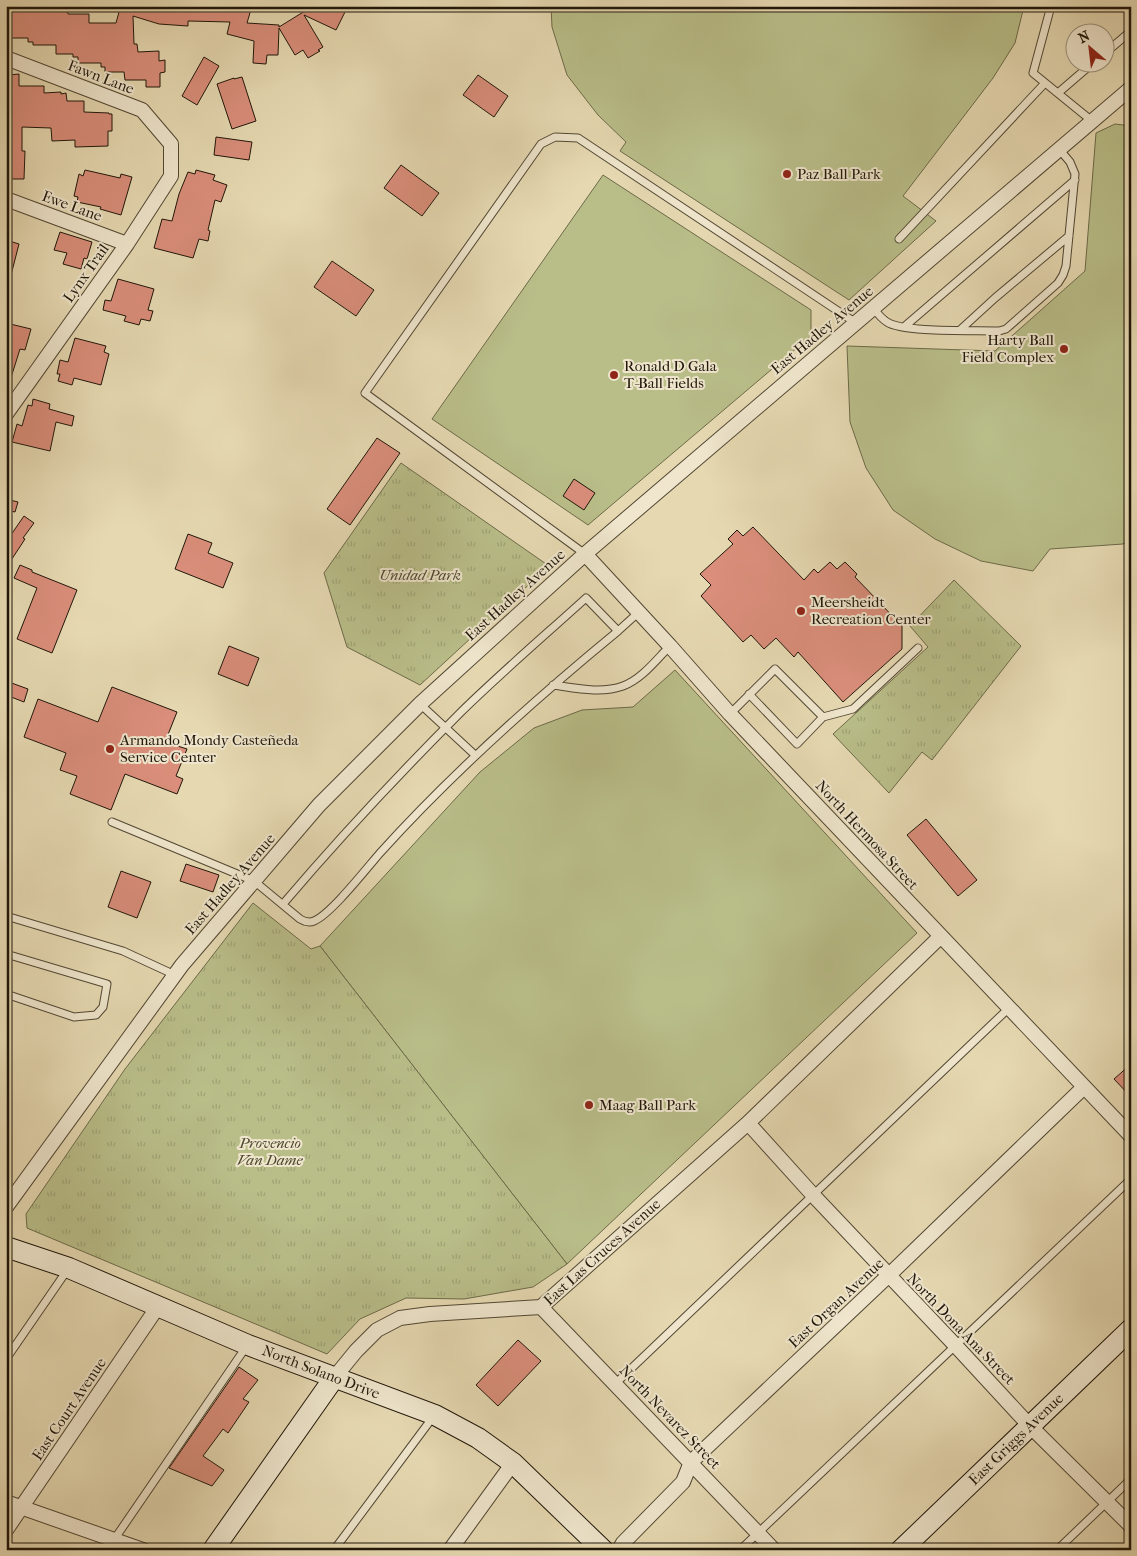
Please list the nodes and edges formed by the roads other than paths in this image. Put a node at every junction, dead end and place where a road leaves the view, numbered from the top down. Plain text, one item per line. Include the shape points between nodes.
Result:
1 (1051, 6) edge
2 (1131, 31) edge
3 (1114, 45) edge
4 (6, 58) edge
5 (1082, 72) edge
6 (1045, 83) junction
7 (1131, 88) edge
8 (1058, 93) junction
9 (1092, 121) junction
10 (171, 144) joint
11 (1059, 149) junction
12 (1075, 180) junction
13 (6, 199) edge
14 (1069, 236) junction
15 (899, 239) dead end
16 (127, 244) junction
17 (873, 308) junction
18 (856, 323) junction
19 (904, 327) junction
20 (960, 330) junction
21 (6, 414) edge
22 (584, 554) junction
23 (639, 612) junction
24 (618, 631) junction
25 (670, 646) junction
26 (918, 648) dead end
27 (553, 685) junction
28 (749, 694) junction
29 (420, 704) junction
30 (730, 714) junction
31 (823, 717) junction
32 (446, 728) junction
33 (475, 755) junction
34 (112, 822) dead end
35 (254, 881) junction
36 (283, 904) junction
37 (6, 915) edge
38 (941, 936) junction
39 (6, 954) edge
40 (174, 975) junction
41 (6, 994) edge
42 (1009, 1008) junction
43 (1084, 1086) junction
44 (748, 1123) junction
45 (1131, 1136) edge
46 (1131, 1179) edge
47 (812, 1195) junction
48 (6, 1207) edge
49 (6, 1248) edge
50 (69, 1268) junction
51 (888, 1276) junction
52 (159, 1305) junction
53 (541, 1308) junction
54 (1131, 1329) edge
55 (248, 1345) junction
56 (956, 1346) junction
57 (6, 1359) edge
58 (334, 1378) junction
59 (615, 1384) junction
60 (435, 1415) junction
61 (1029, 1425) junction
62 (691, 1462) junction
63 (513, 1463) junction
64 (1131, 1480) edge
65 (6, 1502) edge
66 (1107, 1502) junction
67 (21, 1508) junction
68 (1131, 1526) edge
69 (6, 1530) edge
70 (758, 1532) junction
71 (110, 1545) edge
72 (143, 1550) edge
73 (214, 1550) edge
74 (334, 1550) edge
75 (450, 1550) edge
76 (603, 1550) edge
77 (619, 1550) edge
78 (740, 1550) edge
79 (774, 1550) edge
80 (901, 1550) edge
81 (1057, 1550) edge

1 - 6 lane via 1033,73
2 - 3 lane
4 - 10 street, Fawn Lane via 142,110
5 - 8 lane
6 - 8 lane
6 - 15 lane
7 - 9 street, East Hadley Avenue
8 - 9 lane
9 - 11 street, East Hadley Avenue
10 - 16 street, Lynx Trail via 171,176
11 - 12 lane via 1072,167
11 - 17 street, East Hadley Avenue
12 - 14 lane
12 - 19 lane
13 - 16 street, Ewe Lane
14 - 20 lane
14 - 20 lane via 1063,276 1006,329
16 - 21 street, Lynx Trail
17 - 18 street, East Hadley Avenue
17 - 19 lane via 887,322
18 - 22 street, East Hadley Avenue
18 - 22 lane via 578,138 555,137 541,144 366,393
19 - 20 lane
22 - 23 street, North Hermosa Street
22 - 29 street, East Hadley Avenue
23 - 24 lane
23 - 25 street, North Hermosa Street
24 - 27 lane
24 - 32 lane via 586,598
25 - 27 lane via 636,679 622,686 588,689
25 - 30 street, North Hermosa Street
26 - 31 lane via 852,709
27 - 33 lane
28 - 30 lane
28 - 31 lane via 775,669
28 - 31 lane via 797,744
29 - 32 lane
29 - 35 street, East Hadley Avenue via 319,805
30 - 38 street, North Hermosa Street
32 - 33 lane
32 - 36 lane via 318,862
33 - 36 lane via 322,916 306,922
34 - 35 lane
35 - 36 lane
35 - 40 street, East Hadley Avenue
37 - 40 lane via 123,950
38 - 42 street, North Hermosa Street
38 - 44 street, East Las Cruces Avenue
39 - 41 lane via 107,984 103,1006 96,1016 74,1017
40 - 48 street, East Hadley Avenue
42 - 43 street, North Hermosa Street
42 - 47 lane
43 - 45 street, North Hermosa Street
43 - 51 street, East Organ Avenue
44 - 47 street, North Dona Ana Street
44 - 53 street, East Las Cruces Avenue
46 - 56 lane
47 - 51 street, North Dona Ana Street
47 - 59 lane
49 - 50 main road, North Solano Drive
50 - 52 main road, North Solano Drive
50 - 57 lane
51 - 56 street, North Dona Ana Street
51 - 62 street, East Organ Avenue
52 - 55 main road, North Solano Drive
52 - 67 street, East Court Avenue
53 - 58 street, East Las Cruces Avenue via 400,1318 377,1330
53 - 59 street, North Nevarez Street
54 - 61 main road, East Griggs Avenue
55 - 58 main road, North Solano Drive
55 - 71 lane
56 - 61 street, North Dona Ana Street
56 - 70 lane
58 - 60 main road, North Solano Drive
58 - 73 main road, East Las Cruces Avenue
59 - 62 street, North Nevarez Street
60 - 63 main road, North Solano Drive via 478,1438
60 - 74 lane
61 - 66 street, North Dona Ana Street
61 - 80 main road, East Griggs Avenue
62 - 70 street, North Nevarez Street
62 - 77 street, East Organ Avenue via 683,1482
63 - 75 street
63 - 76 main road, North Solano Drive
64 - 66 lane
65 - 67 street
66 - 68 street, North Dona Ana Street
66 - 81 lane
67 - 69 street, East Court Avenue
67 - 71 street
70 - 78 lane
70 - 79 street, North Nevarez Street
71 - 72 street

